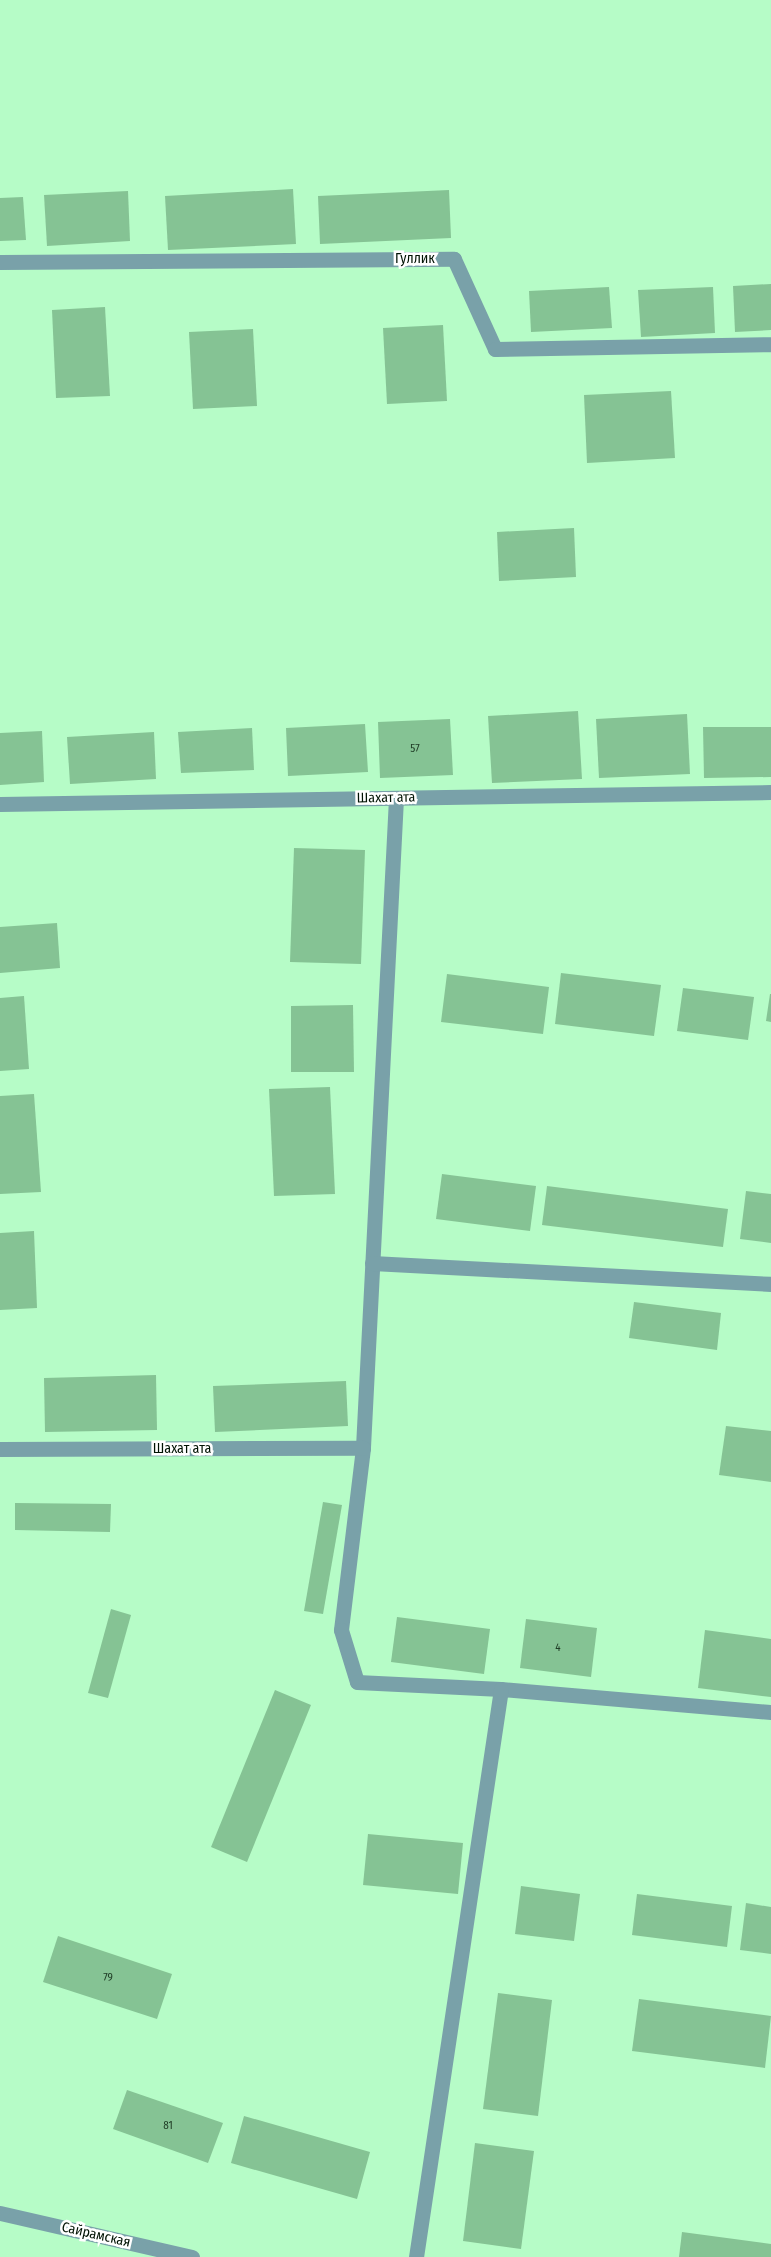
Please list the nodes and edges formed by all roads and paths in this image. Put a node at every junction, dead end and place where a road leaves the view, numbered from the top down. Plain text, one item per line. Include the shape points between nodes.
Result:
1 (0, 262) edge
2 (771, 344) edge
3 (771, 792) edge
4 (396, 798) junction
5 (0, 804) edge
6 (372, 1263) junction
7 (771, 1284) edge
8 (364, 1448) junction
9 (0, 1449) edge
10 (501, 1689) junction
11 (771, 1712) edge
12 (0, 2213) edge
13 (192, 2257) edge
14 (416, 2257) edge

1 - 2 street, Гуллик via 454,258 495,349
3 - 4 street, Шахат ата
4 - 5 street, Шахат ата
4 - 6 street
6 - 7 street
6 - 8 street
8 - 9 street, Шахат ата
8 - 10 street via 341,1630 357,1682
10 - 11 street
10 - 14 street
12 - 13 street, Сайрамская

